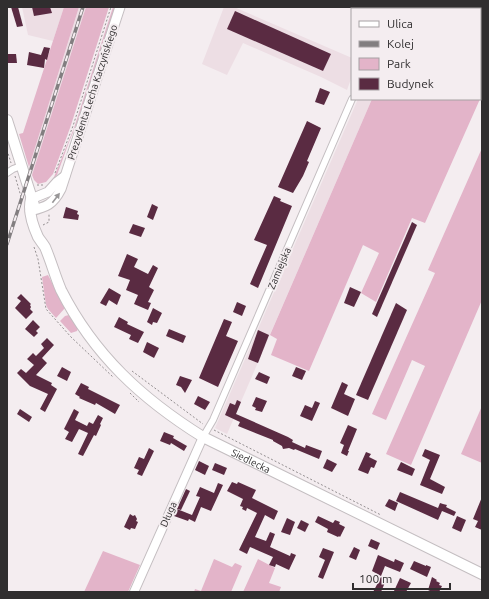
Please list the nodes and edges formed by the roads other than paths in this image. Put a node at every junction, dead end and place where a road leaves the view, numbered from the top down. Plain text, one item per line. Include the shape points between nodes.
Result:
1 (120, 7) edge
2 (352, 100) edge
3 (7, 120) edge
4 (17, 167) junction
5 (7, 173) edge
6 (64, 176) junction
7 (27, 200) junction
8 (33, 210) junction
9 (203, 437) junction
10 (482, 574) edge
11 (134, 592) edge

1 - 6 main road, Prezydenta Lecha Kaczyńskiego
2 - 9 street, Zamiejska via 213,420
3 - 4 main road, Siedlecka
4 - 5 street
4 - 7 main road, Siedlecka
6 - 7 main road, Prezydenta Lecha Kaczyńskiego via 48,192
8 -> 6 main road, Prezydenta Lecha Kaczyńskiego via 55,200
7 - 8 main road, Siedlecka
8 - 9 main road, Siedlecka via 44,234 45,247 54,274 63,294 91,339 121,374 156,405
9 - 10 main road, Siedlecka
9 - 11 street, Długa

